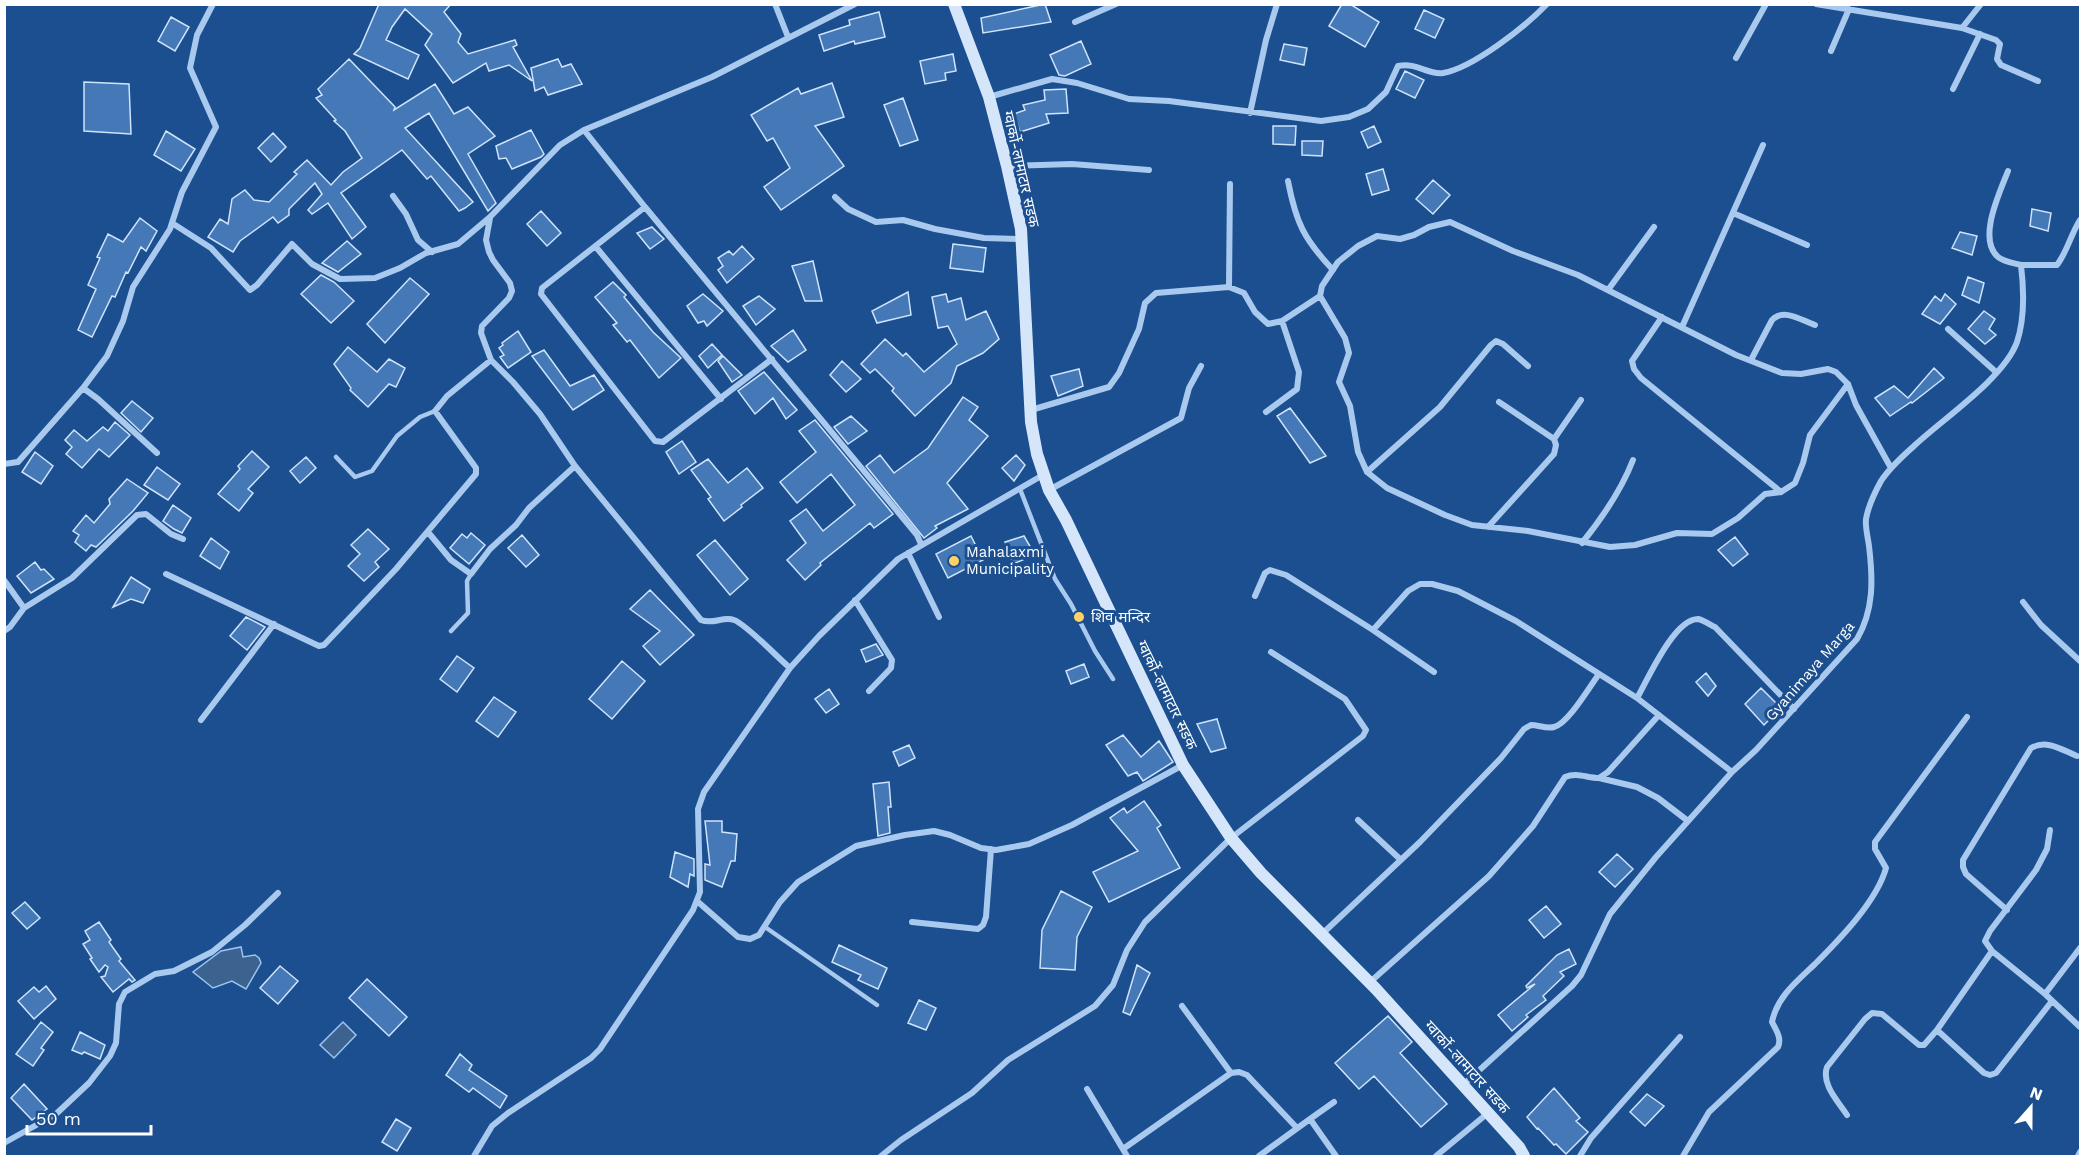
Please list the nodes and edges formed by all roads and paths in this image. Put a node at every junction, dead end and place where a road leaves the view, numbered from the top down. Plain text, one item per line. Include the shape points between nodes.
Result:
1 (213, 4) edge
2 (775, 4) edge
3 (855, 4) edge
4 (954, 4) edge
5 (1116, 4) edge
6 (1277, 4) edge
7 (1547, 4) edge
8 (1766, 4) edge
9 (1816, 4) edge
10 (1981, 4) edge
11 (1848, 9) junction
12 (1075, 22) dead end
13 (1962, 28) junction
14 (1980, 34) junction
15 (788, 38) junction
16 (1831, 51) dead end
17 (1736, 58) dead end
18 (2037, 81) dead end
19 (1953, 89) dead end
20 (989, 97) junction
21 (1250, 113) junction
22 (584, 130) junction
23 (1763, 145) dead end
24 (1007, 165) junction
25 (1149, 170) dead end
26 (2008, 171) dead end
27 (1288, 181) dead end
28 (1230, 184) dead end
29 (393, 196) dead end
30 (835, 197) dead end
31 (645, 207) junction
32 (1733, 213) junction
33 (490, 217) junction
34 (2080, 220) edge
35 (172, 223) junction
36 (1654, 227) dead end
37 (1021, 239) junction
38 (1807, 244) dead end
39 (596, 247) junction
40 (432, 252) junction
41 (2021, 265) junction
42 (1333, 270) junction
43 (1229, 287) junction
44 (1608, 290) junction
45 (1320, 296) junction
46 (1662, 317) junction
47 (1282, 321) junction
48 (1815, 325) dead end
49 (1682, 327) junction
50 (1948, 328) dead end
51 (772, 359) junction
52 (491, 360) junction
53 (1751, 360) junction
54 (1201, 366) dead end
55 (1528, 366) dead end
56 (1996, 372) junction
57 (1848, 384) junction
58 (83, 388) junction
59 (721, 399) junction
60 (1581, 400) dead end
61 (1499, 402) dead end
62 (1030, 410) junction
63 (435, 411) junction
64 (1266, 412) dead end
65 (1554, 439) junction
66 (157, 453) dead end
67 (336, 457) dead end
68 (1633, 460) dead end
69 (4, 464) edge
70 (576, 466) junction
71 (1891, 468) junction
72 (1366, 472) junction
73 (1044, 475) junction
74 (1020, 489) junction
75 (1049, 490) junction
76 (1781, 492) junction
77 (1488, 527) junction
78 (428, 532) junction
79 (183, 539) dead end
80 (1582, 543) junction
81 (921, 544) junction
82 (908, 553) junction
83 (166, 574) dead end
84 (471, 574) junction
85 (4, 580) edge
86 (1255, 596) dead end
87 (855, 600) junction
88 (2023, 602) dead end
89 (24, 608) junction
90 (939, 617) dead end
91 (274, 624) junction
92 (1373, 630) junction
93 (4, 631) edge
94 (451, 631) dead end
95 (1271, 652) dead end
96 (2080, 661) edge
97 (790, 668) junction
98 (1434, 672) dead end
99 (1599, 674) junction
100 (1113, 680) dead end
101 (869, 691) dead end
102 (1637, 698) junction
103 (1794, 709) junction
104 (1659, 715) junction
105 (1967, 717) dead end
106 (201, 720) dead end
107 (2077, 756) dead end
108 (1184, 765) junction
109 (1732, 772) junction
110 (1599, 778) junction
111 (1358, 820) dead end
112 (1688, 821) junction
113 (2050, 830) dead end
114 (1231, 838) junction
115 (991, 849) junction
116 (1401, 860) junction
117 (278, 893) dead end
118 (697, 901) junction
119 (2007, 910) junction
120 (912, 922) dead end
121 (765, 927) junction
122 (1322, 934) junction
123 (2080, 948) edge
124 (1992, 951) junction
125 (1369, 982) junction
126 (2045, 994) junction
127 (2052, 1000) junction
128 (877, 1005) dead end
129 (1182, 1006) dead end
130 (2080, 1027) edge
131 (1937, 1030) junction
132 (1680, 1037) dead end
133 (1231, 1073) junction
134 (1463, 1085) junction
135 (1087, 1089) dead end
136 (1334, 1102) dead end
137 (1488, 1113) junction
138 (1847, 1115) dead end
139 (1310, 1119) junction
140 (1297, 1128) junction
141 (4, 1143) edge
142 (1123, 1149) junction
143 (2080, 1152) edge
144 (474, 1156) edge
145 (881, 1156) edge
146 (1126, 1156) edge
147 (1259, 1156) edge
148 (1336, 1156) edge
149 (1436, 1156) edge
150 (1524, 1156) edge
151 (1580, 1156) edge
152 (1683, 1156) edge
153 (2078, 1156) edge

1 - 35 street via 197,35 190,68 216,127 182,192
2 - 15 street
3 - 15 street
4 - 20 main road, ग्वार्को-लामाटार सडक
5 - 12 street
6 - 21 street
7 - 21 street via 1522,29 1463,66 1444,73 1418,66 1398,66 1386,92 1368,109 1349,117 1321,121
8 - 17 street
9 - 11 street
10 - 13 street
11 - 13 street
11 - 16 street
13 - 14 street
14 - 18 street via 2000,44 1997,59 2001,65
14 - 19 street
15 - 22 street via 712,77
20 - 21 street via 1052,80 1077,83 1129,99
20 - 24 main road, ग्वार्को-लामाटार सडक
22 - 31 street
22 - 33 street via 560,146
23 - 32 street
24 - 25 street via 1072,164
24 - 37 main road, ग्वार्को-लामाटार सडक
26 - 41 street via 1994,209 1989,241 2001,259
27 - 42 street via 1298,223 1318,255
28 - 43 street
29 - 40 street via 418,240
30 - 37 street via 848,209 876,222 903,220 984,238
31 - 39 street
31 - 51 street
32 - 38 street
32 - 49 street
33 - 40 street via 458,244
33 - 52 street via 486,240 492,260 512,291 482,326
34 - 41 street via 2057,265
35 - 40 street via 212,248 250,290 292,244 312,264 340,279 375,278
35 - 58 street via 133,287 107,356
36 - 44 street
37 - 62 main road, ग्वार्को-लामाटार सडक
39 - 59 street
39 - 59 street via 542,288 541,294 655,441 663,442
41 - 56 street, Gyanimaya Marga via 2021,326 2010,356
42 - 44 street via 1358,246 1377,236 1400,239 1450,222
42 - 45 street
43 - 47 street via 1244,293 1268,324
43 - 62 street via 1156,293 1145,303 1135,338 1109,387
44 - 46 street
45 - 47 street
45 - 72 street via 1345,338 1349,353 1339,382 1350,406 1358,452
46 - 49 street
46 - 76 street via 1632,361 1634,369
47 - 64 street via 1299,372 1297,389
48 - 53 street via 1786,314 1777,315
49 - 53 street
50 - 56 street
51 - 59 street
51 - 81 street
52 - 63 street via 447,396
52 - 70 street via 540,414
53 - 57 street via 1782,373 1828,369
54 - 75 street via 1181,418
55 - 72 street via 1496,341 1440,408
56 - 71 street, Gyanimaya Marga
57 - 71 street
57 - 76 street via 1810,435 1795,483
58 - 66 street
58 - 69 street via 18,462
60 - 65 street
61 - 65 street
62 - 73 main road, ग्वार्को-लामाटार सडक
63 - 67 lane via 420,417 397,436 372,471 355,477
63 - 78 street via 477,472
65 - 77 street via 1554,454
68 - 80 street via 1607,512
70 - 84 street via 529,508
70 - 97 street via 701,620 727,618 739,622
71 - 103 street, Gyanimaya Marga via 1875,493 1866,520 1872,584 1866,624
72 - 77 street via 1387,488 1445,515
73 - 74 street
73 - 75 main road, ग्वार्को-लामाटार सडक
74 - 81 street
74 - 100 lane via 1055,579
75 - 108 main road, ग्वार्को-लामाटार सडक
76 - 80 street via 1765,494 1712,534 1677,533 1635,546
77 - 80 street
78 - 84 street via 451,560
78 - 91 street via 324,645
79 - 89 street via 146,514 136,515 72,578
81 - 82 street
82 - 87 street
82 - 90 street
83 - 91 street
84 - 94 lane via 467,581 468,613
85 - 89 street
86 - 92 street via 1270,570 1286,575
87 - 97 street
87 - 101 street via 892,660 891,668
88 - 96 street
89 - 93 street
91 - 106 street
92 - 98 street
92 - 99 street via 1408,591 1420,584 1432,584 1458,591 1516,621
95 - 114 street via 1346,699 1366,730
97 - 118 street via 704,792 698,809 701,872
99 - 102 street
99 - 116 street via 1558,726 1531,725 1524,729 1502,758
102 - 103 street via 1673,635 1688,621 1700,619 1715,627
102 - 104 street
103 - 109 street, Gyanimaya Marga
104 - 109 street
104 - 110 street
105 - 152 street via 1875,842 1886,868 1870,899 1845,934 1792,985 1775,1009 1772,1023 1779,1036 1778,1047 1710,1112
107 - 119 street via 2051,745 2031,748 1963,860 1966,874
108 - 114 main road, ग्वार्को-लामाटार सडक
108 - 115 street via 1029,844
109 - 112 street, Gyanimaya Marga
110 - 112 street via 1637,787
110 - 125 street via 1565,777 1533,826 1496,869
111 - 116 street
112 - 134 street, Gyanimaya Marga via 1610,914 1572,986
113 - 119 street via 2047,849 2036,870
114 - 122 main road, ग्वार्को-लामाटार सडक
114 - 145 street via 1145,922 1127,950 1113,985 1095,1006 1008,1060 972,1093
115 - 120 street via 983,925 978,928
115 - 121 street via 934,831 856,846 798,882
116 - 122 street
117 - 141 street via 212,952 174,971 155,974 125,992 119,1004 116,1042 89,1083 56,1114
118 - 121 street via 738,937 750,939
118 - 144 street via 600,1048 492,1126
119 - 124 street via 1984,941
121 - 128 lane
122 - 125 main road, ग्वार्को-लामाटार सडक
123 - 126 street
124 - 126 street
124 - 131 street
125 - 134 main road, ग्वार्को-लामाटार सडक
126 - 127 street
127 - 130 street
127 - 131 street via 1996,1073 1990,1075
129 - 133 street
131 - 138 street via 1929,1041 1919,1045 1882,1014 1872,1013 1825,1072 1824,1079
132 - 151 street via 1591,1138
133 - 140 street via 1247,1075
133 - 142 street
134 - 137 main road, ग्वार्को-लामाटार सडक
135 - 142 street
136 - 139 street
137 - 149 street
137 - 150 main road, ग्वार्को-लामाटार सडक
139 - 140 street
139 - 148 street
140 - 147 street
142 - 146 street
143 - 153 street

